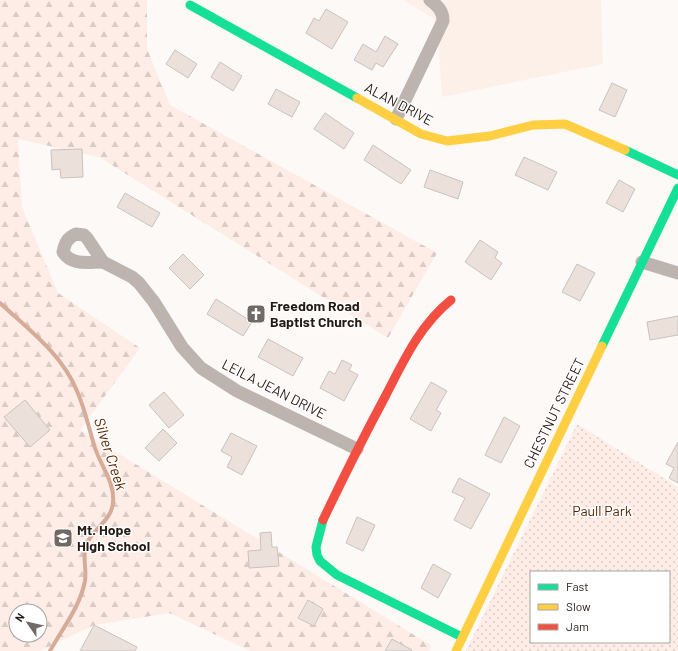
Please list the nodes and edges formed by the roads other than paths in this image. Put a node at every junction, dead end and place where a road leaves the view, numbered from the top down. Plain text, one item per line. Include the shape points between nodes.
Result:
1 (430, 0) edge
2 (190, 5) dead end
3 (396, 119) junction
4 (678, 175) edge
5 (678, 188) edge
6 (103, 262) dead end
7 (642, 262) junction
8 (678, 273) edge
9 (451, 300) dead end
10 (357, 449) junction
11 (462, 637) junction
12 (456, 651) edge

1 - 3 street via 443,14 443,22
2 - 3 street, ALAN DRIVE
3 - 4 street, ALAN DRIVE via 421,134 447,141 490,136 533,125 565,124
5 - 7 street, CHESTNUT STREET
6 - 10 street, LEILA JEAN DRIVE via 132,277 138,283 154,302 182,347 201,368 238,391
7 - 8 street
7 - 11 street, CHESTNUT STREET
9 - 10 street via 437,311 416,338
10 - 11 street via 320,526 316,547 320,561 337,575
11 - 12 street, CHESTNUT STREET

